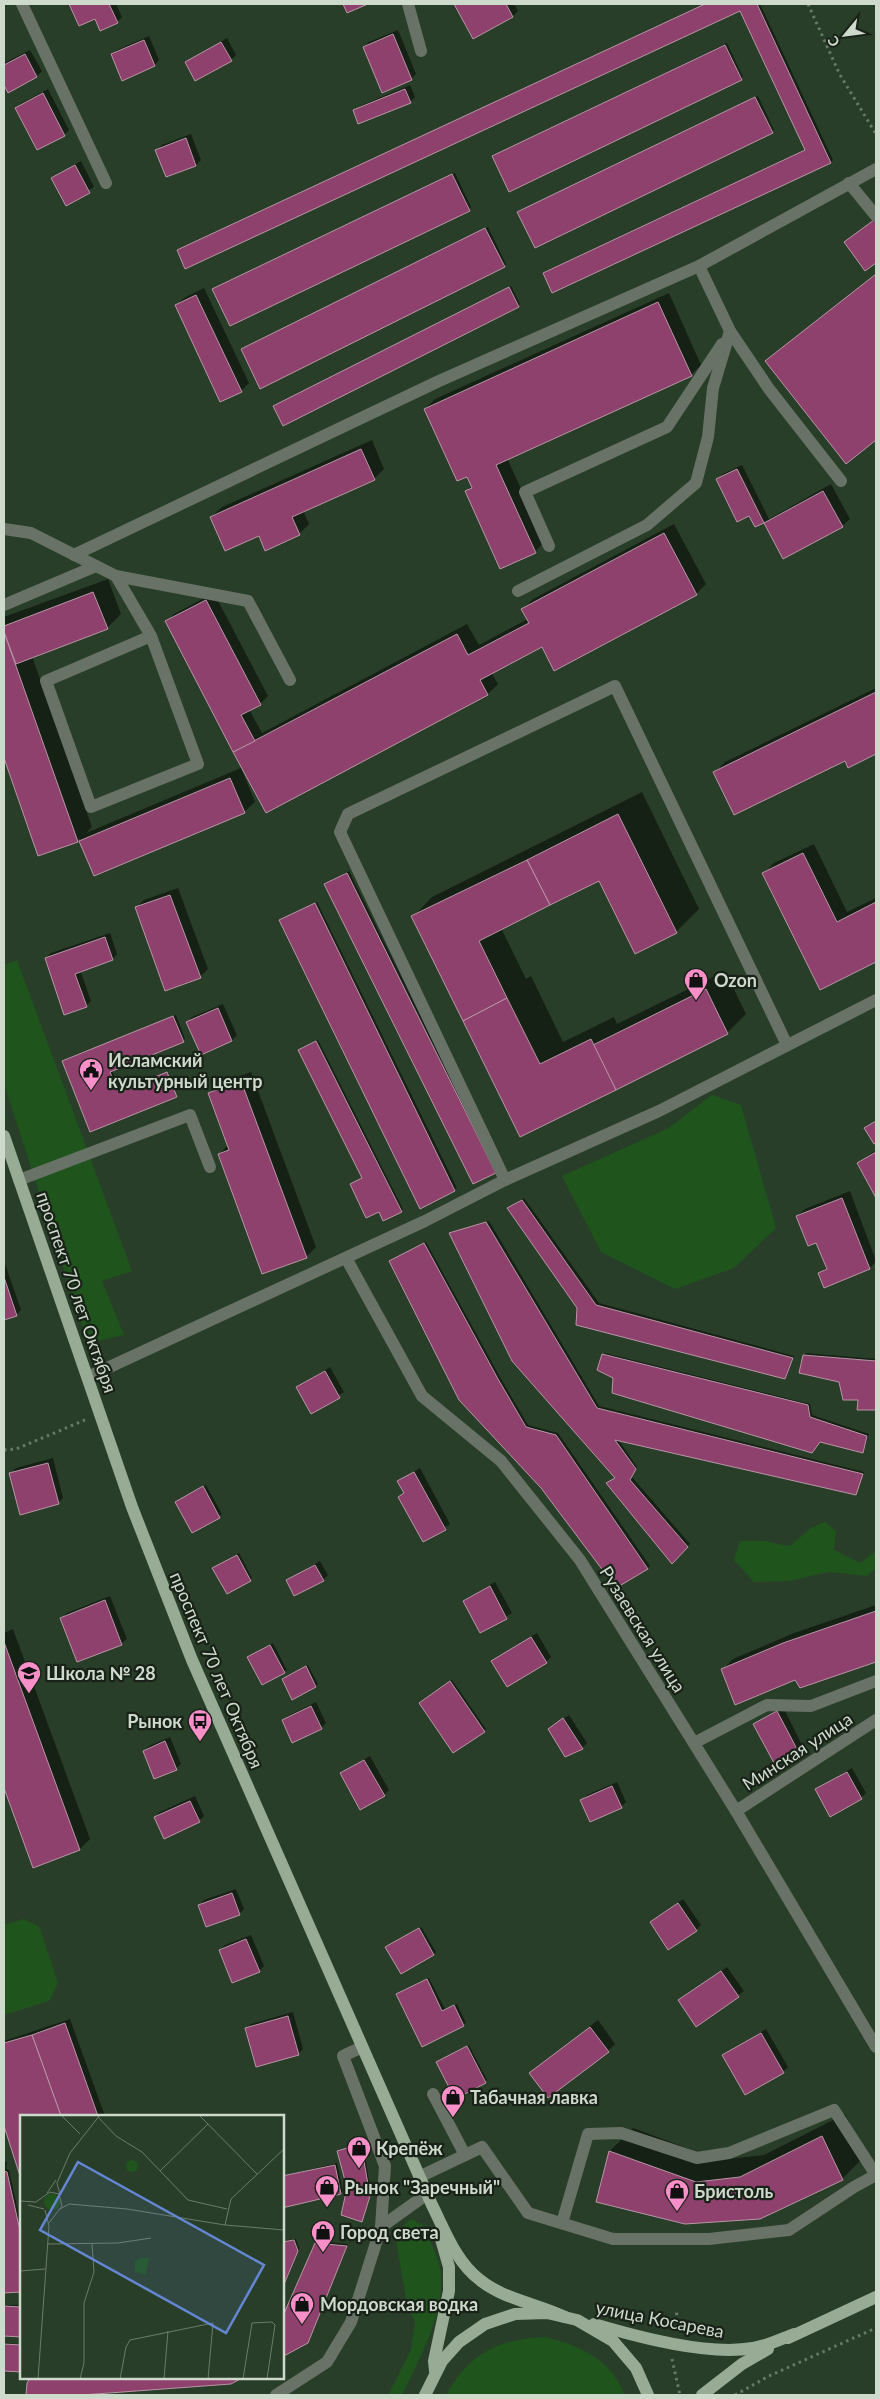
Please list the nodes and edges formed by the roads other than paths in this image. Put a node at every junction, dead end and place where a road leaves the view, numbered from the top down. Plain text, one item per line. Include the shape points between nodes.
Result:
1 (22, 4) edge
2 (408, 4) edge
3 (422, 51) dead end
4 (876, 169) edge
5 (106, 183) dead end
6 (849, 183) junction
7 (876, 216) edge
8 (699, 266) junction
9 (730, 332) junction
10 (841, 482) dead end
11 (4, 529) edge
12 (549, 546) dead end
13 (74, 555) junction
14 (96, 566) junction
15 (116, 576) junction
16 (518, 591) dead end
17 (4, 605) edge
18 (151, 636) junction
19 (290, 680) dead end
20 (876, 1000) edge
21 (787, 1045) junction
22 (4, 1136) edge
23 (210, 1167) dead end
24 (19, 1180) junction
25 (505, 1180) junction
26 (346, 1258) junction
27 (88, 1377) junction
28 (876, 1681) edge
29 (876, 1720) edge
30 (694, 1743) junction
31 (736, 1811) junction
32 (362, 2047) junction
33 (876, 2047) edge
34 (433, 2094) dead end
35 (465, 2155) junction
36 (876, 2175) edge
37 (419, 2177) junction
38 (429, 2200) junction
39 (562, 2223) junction
40 (380, 2226) junction
41 (876, 2297) edge
42 (571, 2318) junction
43 (794, 2334) junction
44 (435, 2372) junction
45 (424, 2394) edge
46 (276, 2395) edge
47 (648, 2395) edge
48 (702, 2395) edge

1 - 5 street
2 - 3 street
4 - 6 street
6 - 7 street
6 - 8 street
8 - 9 street
8 - 13 street via 439,382
9 - 10 street via 769,389
9 - 12 street via 668,427 525,492
9 - 16 street via 713,388 708,437 696,483 647,525
11 - 13 street via 31,533
13 - 14 street
14 - 15 street
14 - 17 street
15 - 18 street
15 - 19 street via 248,601
18 - 18 street via 198,764 91,807 46,681
20 - 21 street
21 - 25 street via 659,1111
21 - 25 street via 615,686 348,814 340,832
22 - 24 main road, проспект 70 лет Октября
23 - 24 street via 190,1115
24 - 27 main road, проспект 70 лет Октября
25 - 26 street
26 - 27 street
26 - 30 street, Рузаевская улица via 422,1396 501,1461 580,1560
27 - 32 main road, проспект 70 лет Октября via 157,1575
28 - 30 street via 811,1706 766,1705
29 - 31 street, Минская улица
30 - 31 street, Рузаевская улица
31 - 33 street, Рузаевская улица
32 - 37 main road, проспект 70 лет Октября
32 - 40 street via 343,2056 385,2166
34 - 35 street
35 - 37 street
35 - 39 street via 482,2147 528,2213
36 - 39 street via 789,2230 709,2239 613,2239
36 - 39 street via 834,2110 729,2153 696,2158 621,2133 588,2134
37 - 38 main road, проспект 70 лет Октября
38 - 40 street
38 - 42 main road, проспект 70 лет Октября via 460,2259 480,2280 505,2294
38 - 44 main road, проспект 70 лет Октября via 450,2267 449,2291 434,2361
40 - 46 street via 351,2322 328,2362
41 - 43 main road, улица Косарева
42 - 43 main road, улица Косарева via 630,2335 730,2351 755,2348
42 - 44 main road via 547,2313 515,2314 485,2324 459,2342
42 - 47 main road via 613,2341 636,2368
43 - 48 main road, улица Косарева via 742,2364
44 - 45 main road

